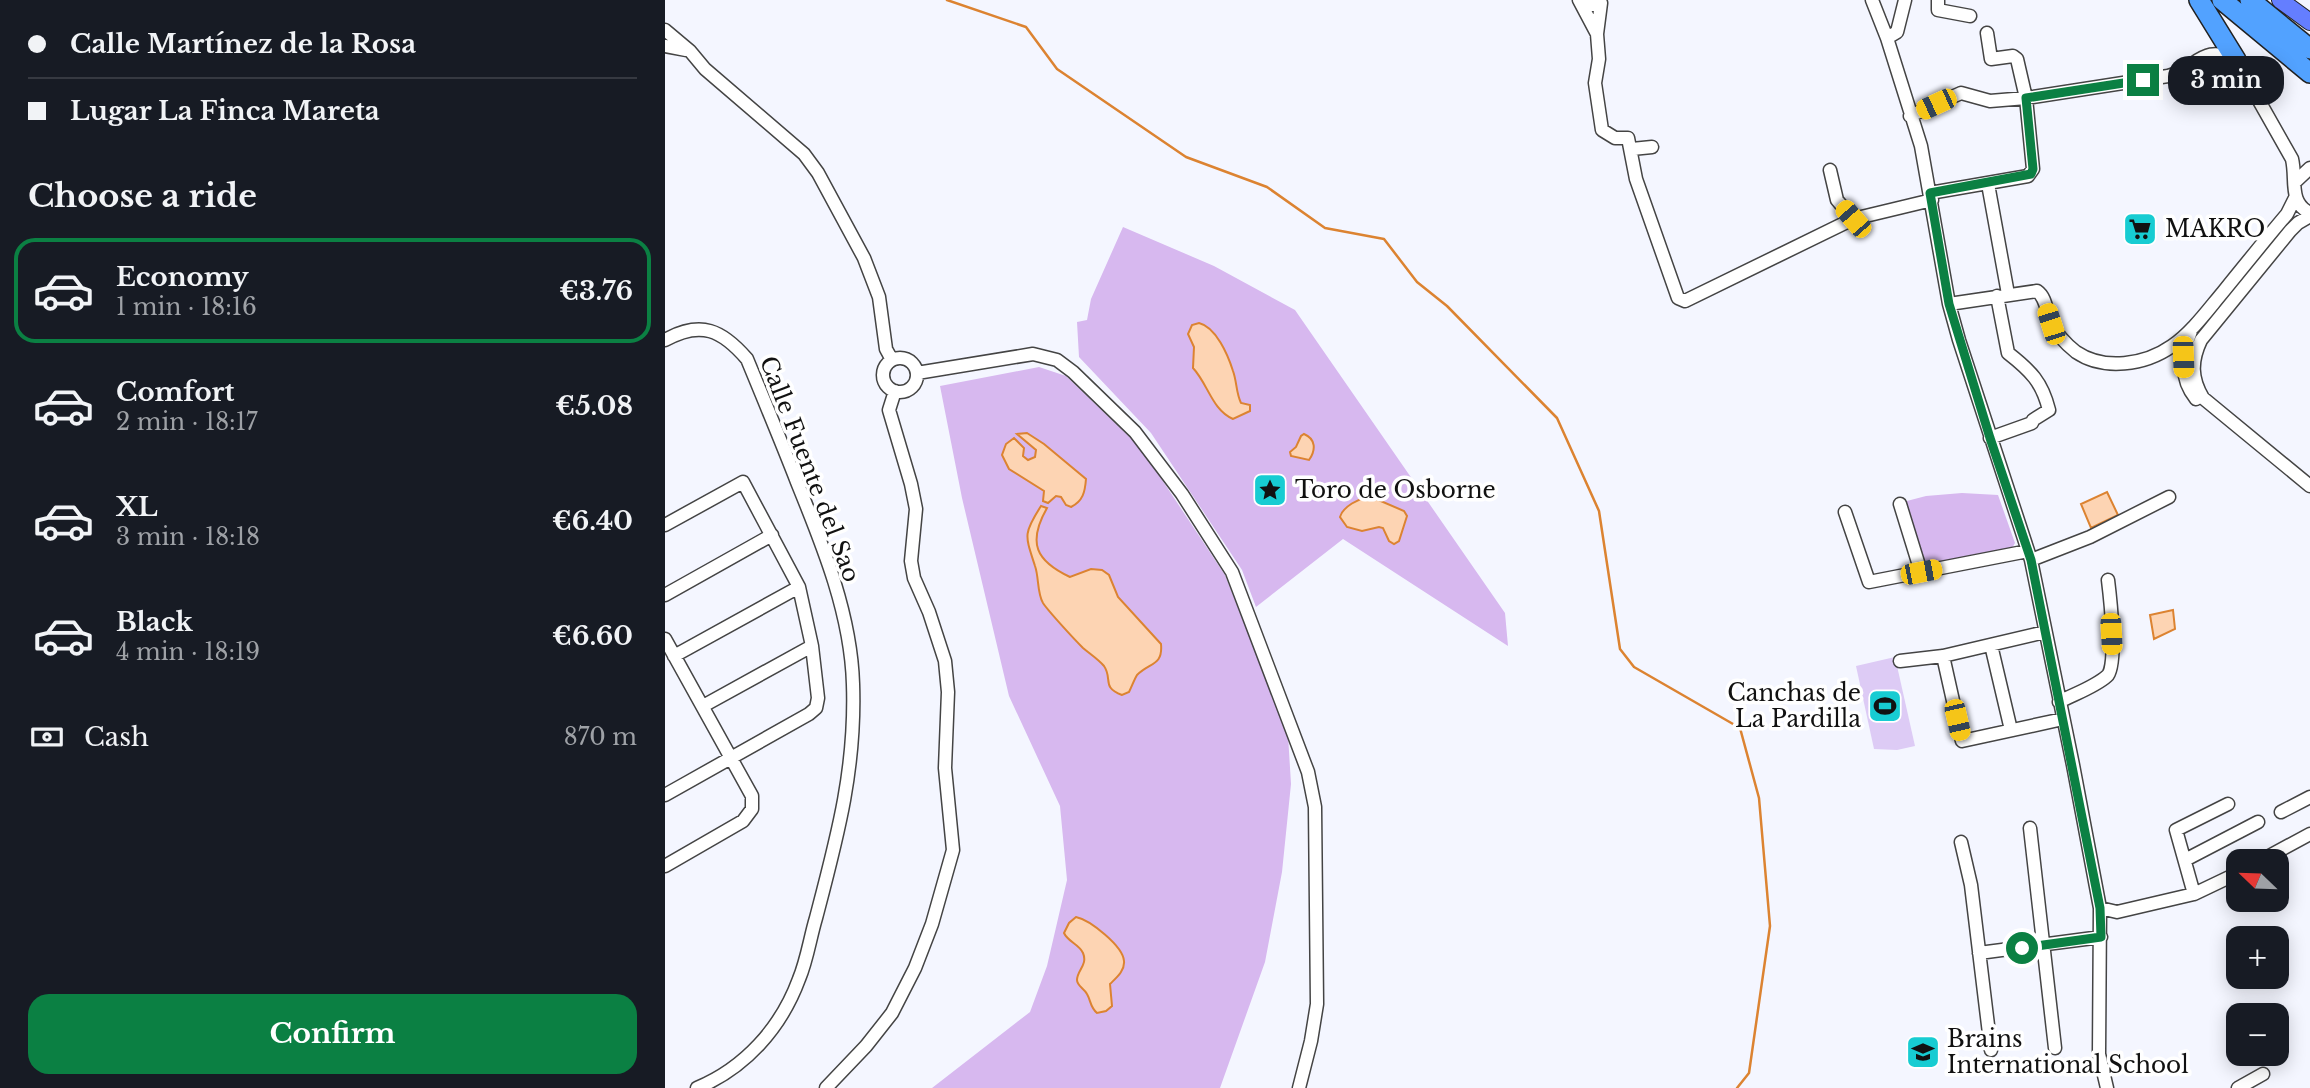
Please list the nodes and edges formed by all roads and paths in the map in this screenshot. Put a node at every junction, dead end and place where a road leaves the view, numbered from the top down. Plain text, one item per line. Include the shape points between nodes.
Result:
1 (1872, 0) edge
2 (1905, 0) edge
3 (1938, 0) edge
4 (2199, 0) edge
5 (2222, 0) edge
6 (2250, 0) edge
7 (2280, 0) edge
8 (1581, 3) edge
9 (1970, 16) dead end
10 (2306, 17) edge
11 (665, 30) edge
12 (1987, 33) dead end
13 (1887, 38) junction
14 (665, 46) edge
15 (2310, 49) edge
16 (690, 51) junction
17 (2236, 60) junction
18 (2310, 73) edge
19 (2026, 98) junction
20 (1910, 116) junction
21 (1652, 147) dead end
22 (1632, 149) junction
23 (2310, 168) edge
24 (1830, 170) dead end
25 (2295, 182) junction
26 (1989, 184) junction
27 (1931, 197) junction
28 (2295, 198) junction
29 (2310, 215) edge
30 (1853, 219) junction
31 (2002, 295) junction
32 (1949, 304) junction
33 (2192, 330) junction
34 (665, 340) edge
35 (892, 360) junction
36 (917, 373) junction
37 (895, 391) junction
38 (1990, 438) junction
39 (2310, 486) edge
40 (2310, 496) edge
41 (2169, 497) dead end
42 (1900, 504) dead end
43 (1845, 512) dead end
44 (665, 525) edge
45 (772, 536) junction
46 (2030, 555) junction
47 (1921, 572) junction
48 (2108, 580) dead end
49 (799, 587) junction
50 (665, 595) edge
51 (2045, 632) junction
52 (665, 639) edge
53 (1991, 645) junction
54 (812, 646) junction
55 (674, 656) junction
56 (1943, 656) junction
57 (1900, 661) dead end
58 (2059, 702) junction
59 (703, 706) junction
60 (2063, 719) junction
61 (2011, 730) junction
62 (732, 758) junction
63 (665, 795) edge
64 (2310, 797) edge
65 (2228, 804) dead end
66 (2281, 812) dead end
67 (2258, 822) dead end
68 (2030, 828) dead end
69 (2310, 834) edge
70 (1961, 842) dead end
71 (2282, 849) edge
72 (2185, 860) junction
73 (665, 866) edge
74 (2226, 879) edge
75 (2194, 894) junction
76 (2100, 908) junction
77 (2101, 937) junction
78 (2044, 945) junction
79 (1979, 953) junction
80 (2055, 1048) dead end
81 (1990, 1050) dead end
82 (2263, 1074) dead end
83 (697, 1088) edge
84 (826, 1088) edge
85 (1299, 1088) edge
86 (2107, 1088) edge
87 (2238, 1088) edge

1 - 13 street
2 - 13 street via 1897,32
3 - 9 street via 1938,10
4 - 17 highway
5 - 18 highway
6 - 15 highway
7 - 10 main road
8 - 22 street via 1601,3 1595,83 1602,130 1615,138 1628,138
11 - 16 street
12 - 19 street via 1991,59 2017,59
13 - 20 street
14 - 16 street
16 - 35 street via 804,154 818,173 864,258 879,297 885,349
17 - 19 street via 2208,54 2181,73
17 - 25 street via 2292,159
19 - 20 street via 1990,101 1961,93
19 - 26 street via 2031,174
20 - 27 street
21 - 22 street
22 - 30 street via 1636,179 1678,298 1685,300
23 - 25 street
24 - 30 street via 1837,200
25 - 28 street
26 - 27 street
26 - 31 street
27 - 30 street
27 - 32 street
28 - 29 street
28 - 33 street via 2287,214
29 - 39 street via 2290,231 2201,340 2193,372 2203,398
31 - 32 street
31 - 33 street via 2037,291 2063,340 2099,362 2116,364 2151,357
31 - 38 street via 2008,353 2043,388 2049,410 2032,423
32 - 38 street
33 - 40 street via 2183,357 2188,390
34 - 83 street, Calle Fuente del Sao via 692,329 714,331 732,341 747,359 818,533 846,628 853,682 843,815 800,978 787,1007 751,1054 729,1072
35 - 36 street via 905,359
35 - 37 street via 884,379
36 - 37 street via 908,390
36 - 85 street via 1033,354 1057,360 1135,432 1232,572 1308,772 1315,807 1317,1004
37 - 84 street via 889,410 916,509 914,578 945,661 945,768 953,850 932,925 893,1013
38 - 46 street
41 - 46 street via 2090,537
42 - 47 street
43 - 47 street via 1869,582
44 - 45 street via 743,482
45 - 49 street
45 - 50 street
46 - 47 street
46 - 51 street
48 - 58 street via 2113,669 2107,677
49 - 54 street
49 - 55 street
51 - 53 street
51 - 58 street
52 - 55 street
53 - 56 street
53 - 61 street
54 - 59 street
54 - 62 street via 816,708
55 - 59 street
56 - 57 street
56 - 61 street via 1962,741
58 - 60 street
59 - 62 street
60 - 61 street
60 - 76 street
62 - 63 street
62 - 73 street via 752,796 752,809 733,828
64 - 66 street
65 - 72 street via 2176,830
67 - 72 street
68 - 78 street
69 - 71 street
70 - 79 street
72 - 75 street
74 - 75 street
75 - 76 street via 2117,912
76 - 77 street
77 - 78 street
77 - 86 street via 2099,1054
78 - 79 street
78 - 80 street
79 - 81 street
82 - 87 street

